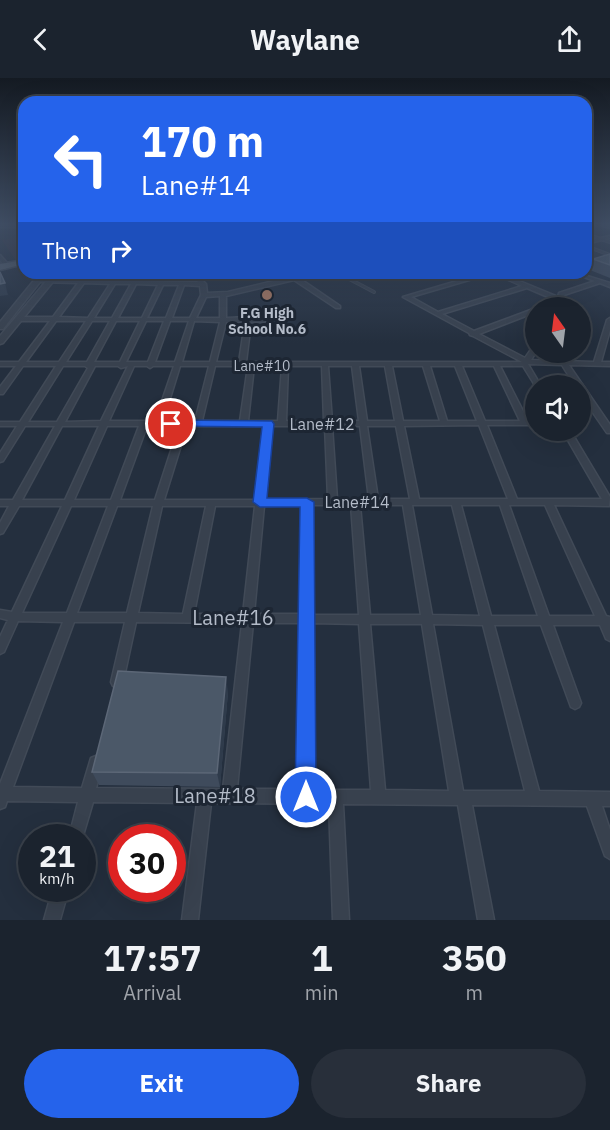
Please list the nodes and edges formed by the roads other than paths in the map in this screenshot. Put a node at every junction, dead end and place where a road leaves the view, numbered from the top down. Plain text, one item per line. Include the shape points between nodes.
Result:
1 (592, 278) edge
2 (52, 279) edge
3 (107, 279) edge
4 (198, 279) edge
5 (290, 279) edge
6 (296, 279) edge
7 (349, 279) edge
8 (469, 279) edge
9 (510, 279) edge
10 (38, 281) joint
11 (49, 282) junction
12 (81, 282) junction
13 (601, 282) junction
14 (103, 283) junction
15 (113, 283) junction
16 (134, 283) junction
17 (161, 284) junction
18 (182, 284) junction
19 (203, 284) junction
20 (610, 285) edge
21 (527, 286) junction
22 (374, 292) dead end
23 (223, 294) junction
24 (204, 295) junction
25 (553, 297) edge
26 (560, 297) edge
27 (338, 307) dead end
28 (437, 314) junction
29 (525, 314) edge
30 (18, 319) junction
31 (248, 319) junction
32 (55, 320) junction
33 (89, 320) junction
34 (114, 320) junction
35 (144, 320) junction
36 (192, 320) junction
37 (223, 320) junction
38 (264, 320) dead end
39 (610, 320) edge
40 (167, 321) junction
41 (2, 322) edge
42 (472, 334) junction
43 (0, 341) edge
44 (525, 362) edge
45 (526, 363) joint
46 (564, 363) joint
47 (0, 364) edge
48 (495, 364) junction
49 (597, 364) junction
50 (610, 364) edge
51 (20, 365) junction
52 (355, 365) junction
53 (388, 365) junction
54 (426, 365) junction
55 (458, 365) junction
56 (60, 366) junction
57 (90, 366) junction
58 (121, 366) junction
59 (132, 366) junction
60 (150, 366) junction
61 (176, 366) junction
62 (212, 366) junction
63 (242, 366) junction
64 (251, 366) junction
65 (285, 366) junction
66 (325, 366) junction
67 (532, 375) edge
68 (572, 375) edge
69 (0, 392) edge
70 (591, 403) edge
71 (244, 423) junction
72 (362, 423) junction
73 (399, 423) junction
74 (444, 423) junction
75 (482, 423) junction
76 (525, 423) joint
77 (0, 424) edge
78 (22, 424) junction
79 (60, 424) junction
80 (104, 424) junction
81 (144, 424) junction
82 (158, 424) junction
83 (184, 424) junction
84 (198, 424) junction
85 (268, 424) junction
86 (282, 424) junction
87 (328, 424) junction
88 (610, 431) edge
89 (572, 441) edge
90 (0, 459) edge
91 (211, 502) junction
92 (260, 502) junction
93 (307, 502) junction
94 (333, 502) junction
95 (355, 502) junction
96 (374, 502) junction
97 (411, 502) junction
98 (456, 502) junction
99 (508, 502) junction
100 (548, 502) junction
101 (0, 503) edge
102 (16, 503) junction
103 (68, 503) junction
104 (113, 503) junction
105 (158, 503) junction
106 (608, 503) edge
107 (0, 531) edge
108 (0, 614) edge
109 (15, 616) junction
110 (70, 617) junction
111 (134, 617) junction
112 (188, 618) junction
113 (248, 618) junction
114 (307, 619) junction
115 (364, 619) junction
116 (426, 620) junction
117 (487, 620) junction
118 (544, 620) junction
119 (606, 621) edge
120 (610, 636) edge
121 (0, 649) edge
122 (113, 695) edge
123 (575, 703) dead end
124 (99, 750) edge
125 (88, 795) junction
126 (204, 796) junction
127 (229, 796) junction
128 (1, 797) edge
129 (306, 797) junction
130 (336, 797) junction
131 (379, 797) junction
132 (460, 798) junction
133 (534, 799) junction
134 (592, 799) junction
135 (610, 799) edge
136 (80, 824) edge
137 (610, 851) edge
138 (57, 902) edge
139 (52, 920) edge
140 (190, 920) edge
141 (341, 920) edge
142 (486, 920) edge

1 - 13 street
2 - 11 street
3 - 14 street
4 - 19 street
5 - 23 street
6 - 27 street
7 - 22 lane
8 - 28 street via 406,297
9 - 21 street
10 - 11 street
10 - 41 street
11 - 12 street
11 - 30 street
12 - 14 street
12 - 32 street
13 - 20 street
13 - 26 street
14 - 15 street
15 - 16 street
15 - 33 street
16 - 17 street
16 - 34 street
17 - 18 street
17 - 35 street
18 - 19 street
18 - 40 street
19 - 24 street
21 - 25 street
21 - 28 street
23 - 24 street
23 - 37 street
24 - 36 street
28 - 42 street
29 - 42 street
30 - 32 street
30 - 43 street
31 - 37 street
31 - 38 street
31 - 63 street
32 - 33 street
32 - 51 street
33 - 34 street
33 - 56 street
34 - 35 street
34 - 57 street
35 - 40 street
35 - 58 street
36 - 37 street
36 - 40 street
36 - 61 street
37 - 62 street
39 - 49 street
40 - 60 street
42 - 44 street
45 - 48 street, Lane#10
45 - 67 street
46 - 49 street, Lane#10
46 - 68 street
47 - 51 street, Lane#10
48 - 55 street, Lane#10
48 - 76 street
49 - 50 street, Lane#10
51 - 56 street, Lane#10
51 - 69 street
52 - 53 street, Lane#10
52 - 66 street, Lane#10
52 - 72 street
53 - 54 street, Lane#10
53 - 73 street
54 - 55 street, Lane#10
54 - 74 street
55 - 75 street
56 - 57 street, Lane#10
56 - 78 street
57 - 58 street, Lane#10
57 - 79 street
58 - 59 street, Lane#10
59 - 60 street, Lane#10
59 - 80 street
60 - 61 street, Lane#10
61 - 62 street, Lane#10
61 - 82 street
62 - 63 street, Lane#10
62 - 84 street
63 - 64 street, Lane#10
64 - 65 street, Lane#10
64 - 71 street
65 - 66 street, Lane#10
65 - 86 street
66 - 87 street
70 - 88 street
71 - 84 street, Lane#12
71 - 85 street, Lane#12
72 - 73 street, Lane#12
72 - 87 street, Lane#12
72 - 96 street
73 - 74 street, Lane#12
73 - 97 street
74 - 75 street, Lane#12
75 - 76 street, Lane#12
75 - 99 street
77 - 78 street, Lane#12
78 - 79 street, Lane#12
78 - 90 street
79 - 80 street, Lane#12
79 - 102 street
80 - 81 street, Lane#12
80 - 103 street
81 - 82 street, Lane#12
81 - 104 street
82 - 83 street, Lane#12
83 - 84 street, Lane#12
83 - 105 street
85 - 86 street, Lane#12
85 - 92 street
86 - 87 street, Lane#12
87 - 94 street
89 - 106 street
91 - 92 street, Lane#14
91 - 105 street, Lane#14
91 - 112 street
92 - 93 street, Lane#14
92 - 113 street
93 - 94 street, Lane#14
93 - 114 street
94 - 95 street, Lane#14
95 - 96 street, Lane#14
95 - 115 street
96 - 97 street, Lane#14
97 - 98 street, Lane#14
97 - 116 street
98 - 99 street, Lane#14
98 - 117 street
99 - 100 street, Lane#14
99 - 118 street
100 - 106 street, Lane#14
100 - 119 street
101 - 102 street, Lane#14
102 - 103 street, Lane#14
102 - 107 street
103 - 104 street, Lane#14
103 - 109 street
104 - 105 street, Lane#14
104 - 110 street
105 - 111 street
108 - 109 street, Lane#16
109 - 110 street, Lane#16
109 - 121 street
110 - 111 street, Lane#16
110 - 128 street
111 - 112 street, Lane#16
111 - 122 street
112 - 113 street, Lane#16
113 - 114 street, Lane#16
113 - 127 street
114 - 115 street, Lane#16
114 - 129 street
115 - 116 street, Lane#16
115 - 131 street
116 - 117 street, Lane#16
116 - 132 street
117 - 118 street, Lane#16
117 - 133 street
118 - 119 street, Lane#16
118 - 123 street
119 - 120 street
124 - 125 street
125 - 126 street, Lane#18
125 - 128 street, Lane#18
125 - 136 street
126 - 127 street, Lane#18
126 - 140 street
127 - 129 street, Lane#18
129 - 130 street, Lane#18
130 - 131 street, Lane#18
130 - 141 street
131 - 132 street, Lane#18
132 - 133 street, Lane#18
132 - 142 street
133 - 134 street, Lane#18
134 - 135 street, Lane#18
134 - 137 street
138 - 139 street

